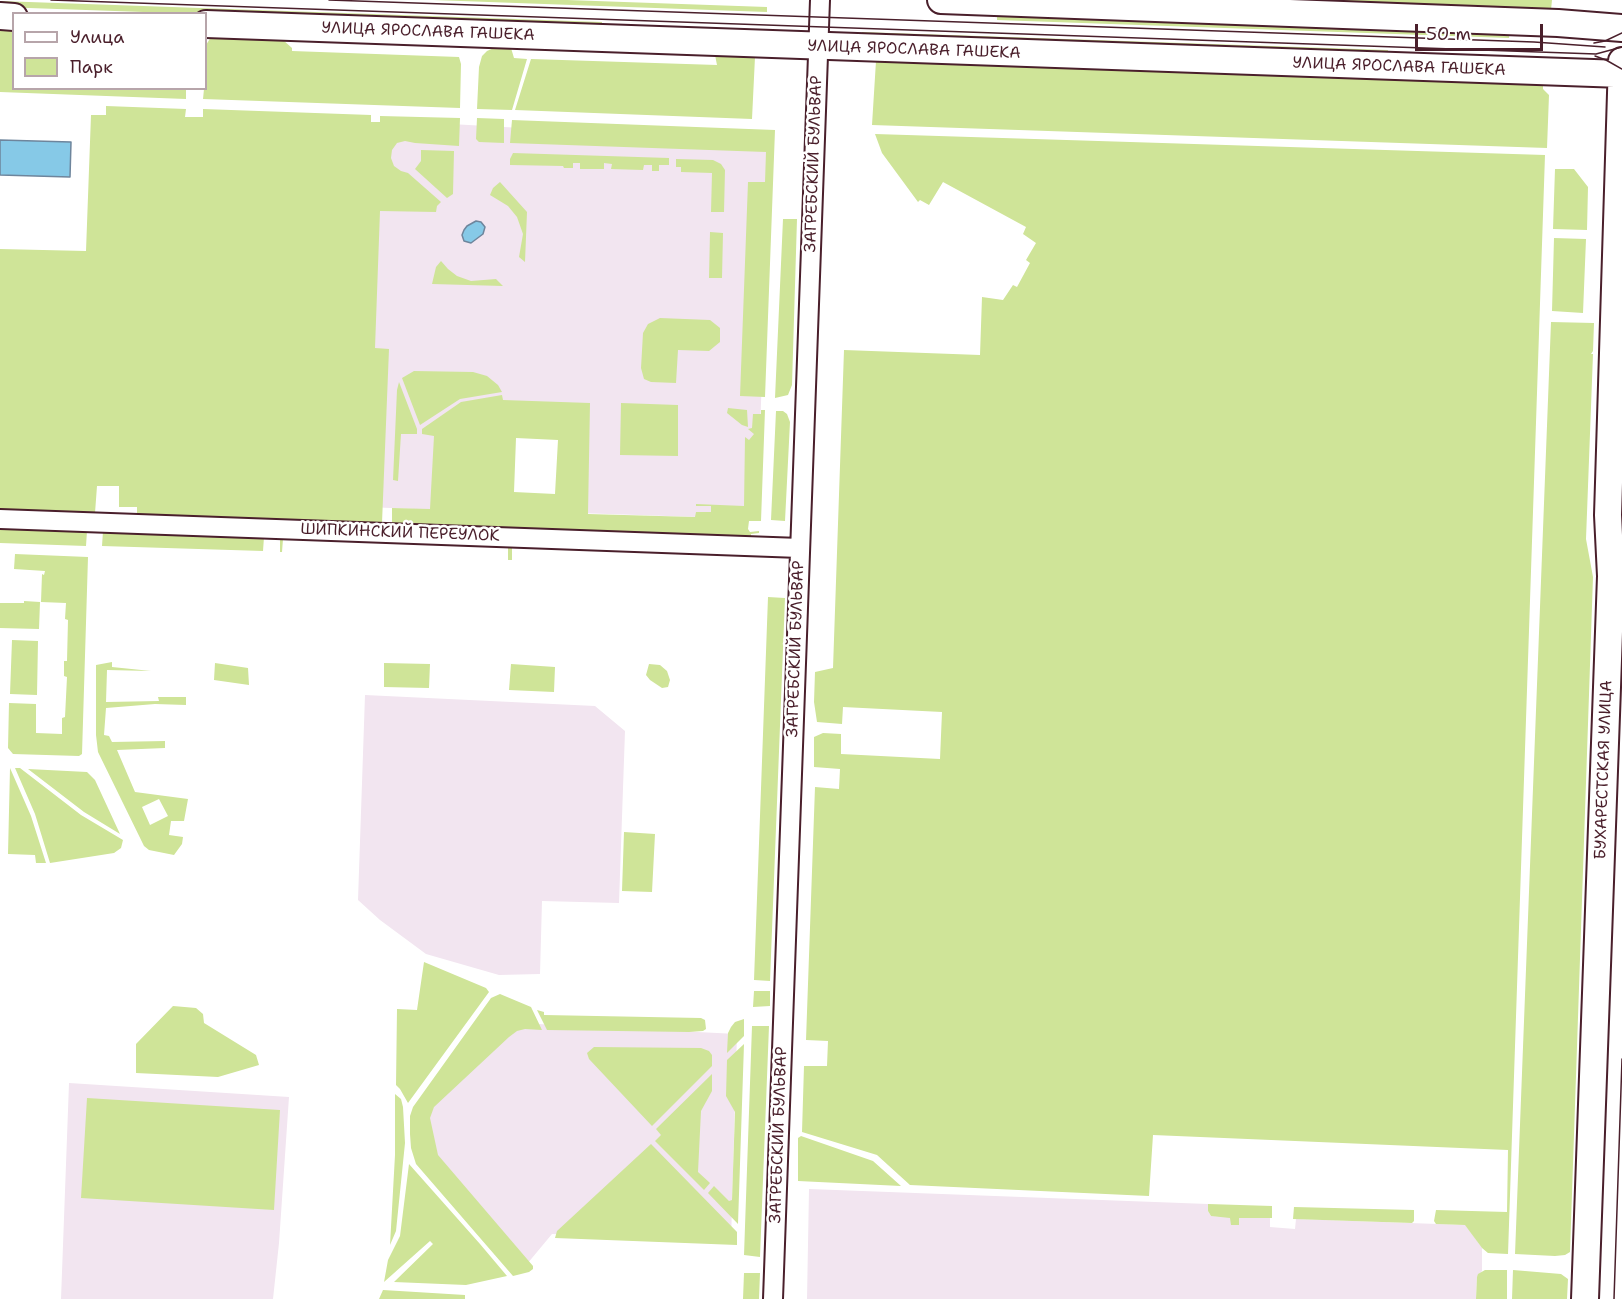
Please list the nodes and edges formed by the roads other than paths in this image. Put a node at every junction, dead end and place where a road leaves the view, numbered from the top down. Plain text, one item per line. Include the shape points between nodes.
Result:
1 (820, 0) edge
2 (941, 0) edge
3 (207, 24) edge
4 (1622, 28) edge
5 (818, 46) junction
6 (1622, 70) edge
7 (0, 519) edge
8 (800, 548) junction
9 (773, 1299) edge
10 (1585, 1299) edge

1 - 5 street, ЗАГРЕБСКИЙ БУЛЬВАР
2 - 4 street
3 - 5 street, УЛИЦА ЯРОСЛАВА ГАШЕКА
5 - 6 street, УЛИЦА ЯРОСЛАВА ГАШЕКА
5 - 8 street, ЗАГРЕБСКИЙ БУЛЬВАР
6 - 10 street, БУХАРЕСТСКАЯ УЛИЦА via 1608,515 1611,576
7 - 8 street, ШИПКИНСКИЙ ПЕРЕУЛОК
8 - 9 street, ЗАГРЕБСКИЙ БУЛЬВАР

